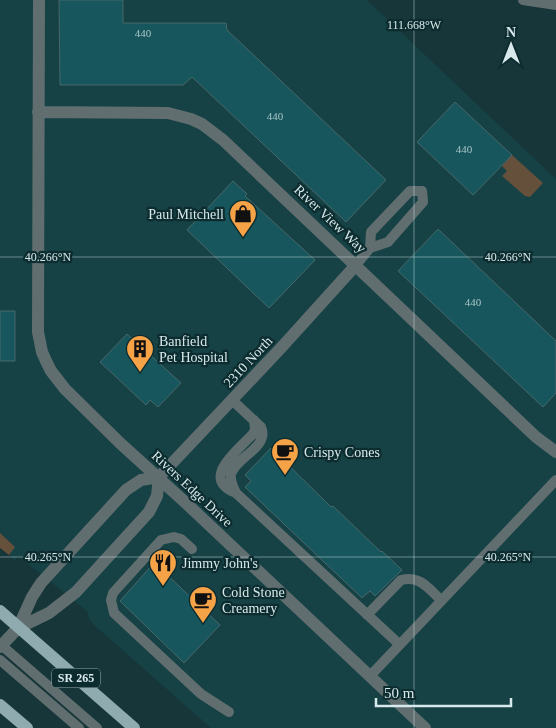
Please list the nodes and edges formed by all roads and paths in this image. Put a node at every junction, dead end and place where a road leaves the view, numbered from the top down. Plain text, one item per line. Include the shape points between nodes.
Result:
1 (39, 0) edge
2 (523, 0) edge
3 (556, 5) edge
4 (38, 112) junction
5 (370, 248) junction
6 (356, 265) junction
7 (232, 400) junction
8 (556, 452) edge
9 (159, 477) junction
10 (556, 480) edge
11 (192, 549) dead end
12 (441, 600) junction
13 (0, 611) edge
14 (367, 615) junction
15 (18, 628) junction
16 (399, 644) junction
17 (0, 645) edge
18 (0, 660) edge
19 (370, 676) junction
20 (0, 705) edge
21 (229, 712) dead end
22 (27, 728) edge
23 (79, 728) edge
24 (97, 728) edge
25 (134, 728) edge
26 (425, 728) edge

1 - 4 street, Rivers Edge Drive
2 - 3 lane
4 - 6 street, River View Way via 168,113 191,118 223,140
4 - 9 street, Rivers Edge Drive via 38,332 42,352 65,389
5 - 5 lane via 388,242 423,202 422,191 410,191 371,232
5 - 6 lane
6 - 7 street, 2310 North
6 - 8 street, River View Way
7 - 9 street, 2310 North
7 - 14 lane via 262,429 261,442 233,470 231,480 236,493
9 - 15 street via 141,480 126,490 42,583
9 - 15 street via 157,496 149,512 76,592 49,613
9 - 19 street, Rivers Edge Drive
10 - 12 lane
11 - 21 lane via 182,539 161,540 113,593 111,600 114,613 121,620 201,694
12 - 14 lane via 422,582 412,578 401,580
12 - 16 lane
13 - 15 main road, SR 265
14 - 16 lane
15 - 17 street
15 - 25 main road, SR 265
16 - 19 lane
17 - 24 lane
18 - 23 lane
19 - 26 street, Rivers Edge Drive
20 - 22 main road

